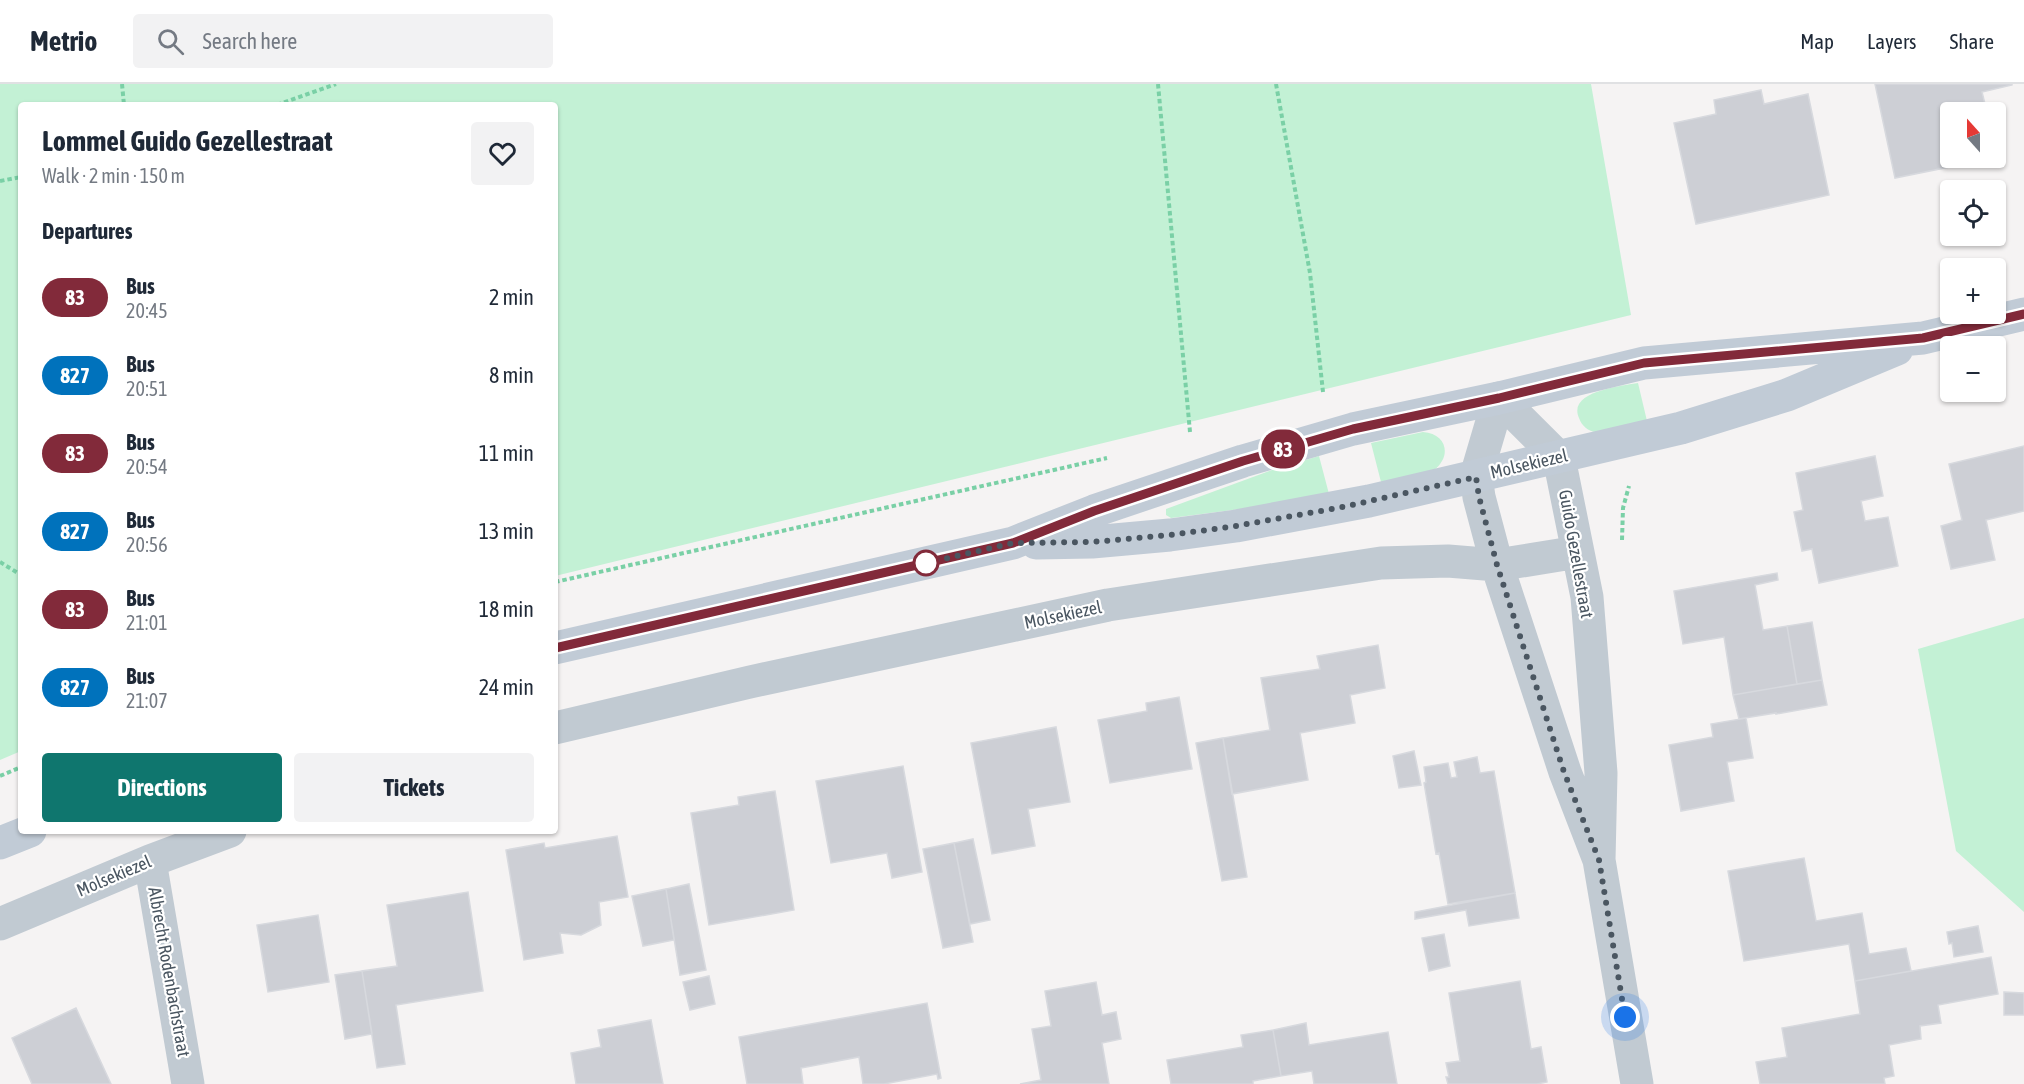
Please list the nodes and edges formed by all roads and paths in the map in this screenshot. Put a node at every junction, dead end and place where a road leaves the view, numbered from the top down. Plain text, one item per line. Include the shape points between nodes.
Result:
1 (122, 84) edge
2 (336, 84) edge
3 (1158, 84) edge
4 (1276, 84) edge
5 (124, 102) edge
6 (286, 102) edge
7 (18, 178) edge
8 (0, 181) edge
9 (2024, 314) edge
10 (1923, 338) junction
11 (1499, 398) junction
12 (1324, 399) dead end
13 (1191, 439) dead end
14 (1559, 458) junction
15 (1476, 477) junction
16 (1013, 543) junction
17 (1578, 552) junction
18 (0, 562) edge
19 (1497, 565) junction
20 (18, 574) edge
21 (558, 647) edge
22 (558, 727) edge
23 (18, 768) edge
24 (0, 776) edge
25 (22, 834) edge
26 (222, 834) edge
27 (0, 843) edge
28 (1599, 860) junction
29 (150, 861) junction
30 (0, 924) edge
31 (188, 1084) edge
32 (1637, 1084) edge

1 - 5 path
2 - 6 path
3 - 13 path
4 - 12 path via 1310,273
7 - 8 path
9 - 10 main road, Molsekiezel
10 - 11 main road, Molsekiezel via 1644,363
10 - 14 main road, Molsekiezel via 1839,375 1730,414
11 - 14 street
11 - 15 street, Guido Gezellestraat
11 - 16 main road, Molsekiezel via 1353,429 1285,449 1094,511
14 - 15 main road, Molsekiezel
14 - 17 street, Guido Gezellestraat
15 - 16 main road, Molsekiezel via 1236,526 1092,542
15 - 19 street, Guido Gezellestraat
16 - 21 main road, Molsekiezel
17 - 19 street, Molsekiezel
17 - 28 street, Guido Gezellestraat via 1587,597 1601,773
18 - 20 path
19 - 22 street, Molsekiezel via 1448,561 1382,563 1108,605
19 - 28 street, Guido Gezellestraat via 1564,772
23 - 24 path
25 - 27 main road
26 - 29 street, Molsekiezel
28 - 32 street, Guido Gezellestraat
29 - 30 street, Molsekiezel
29 - 31 street, Albrecht Rodenbachstraat

